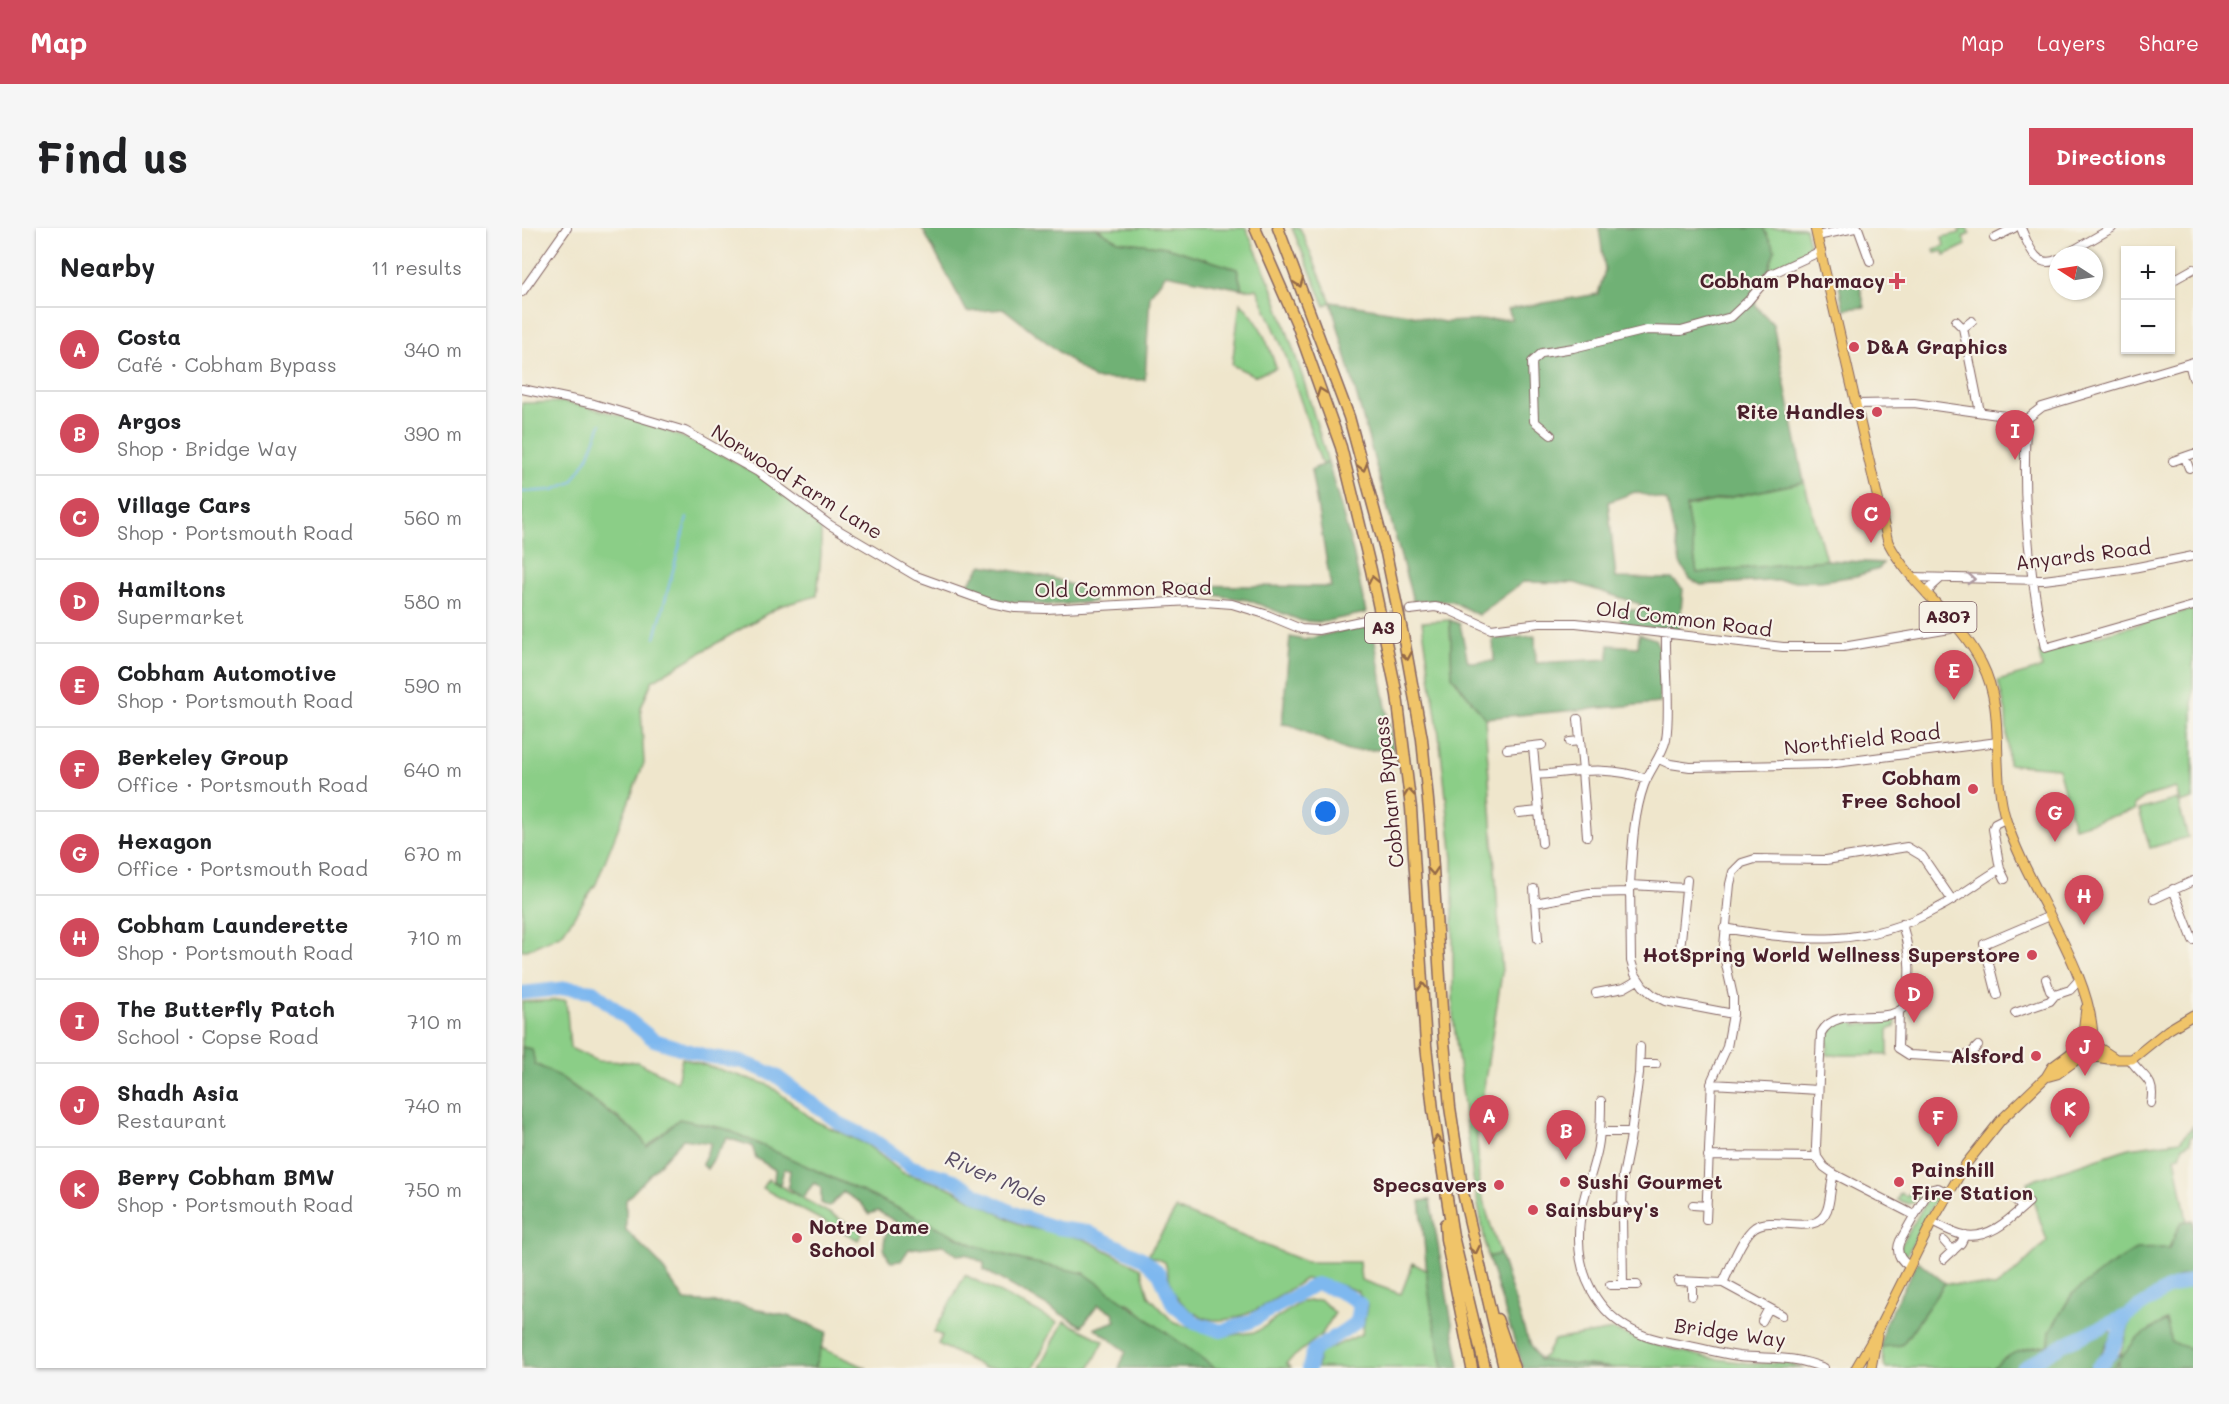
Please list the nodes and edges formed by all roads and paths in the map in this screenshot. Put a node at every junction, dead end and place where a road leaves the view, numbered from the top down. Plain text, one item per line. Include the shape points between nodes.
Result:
1 (567, 228) edge
2 (1256, 228) edge
3 (1278, 228) edge
4 (1857, 228) edge
5 (2014, 228) edge
6 (2021, 228) edge
7 (2112, 228) edge
8 (1816, 232) edge
9 (1994, 238) dead end
10 (2081, 246) edge
11 (1821, 251) junction
12 (1870, 261) dead end
13 (2049, 262) edge
14 (2193, 269) edge
15 (2175, 279) edge
16 (522, 292) edge
17 (1956, 321) dead end
18 (1972, 321) dead end
19 (1964, 328) junction
20 (2191, 363) edge
21 (2193, 378) edge
22 (522, 389) edge
23 (1857, 404) junction
24 (1980, 412) junction
25 (2024, 421) junction
26 (1551, 435) dead end
27 (2189, 455) edge
28 (2173, 460) dead end
29 (2189, 468) dead end
30 (2193, 556) edge
31 (1912, 577) junction
32 (1941, 578) junction
33 (2033, 580) junction
34 (1928, 594) junction
35 (2193, 606) edge
36 (1015, 608) joint
37 (1410, 610) tunnel mouth
38 (1370, 619) tunnel mouth
39 (1956, 626) junction
40 (1666, 633) junction
41 (1578, 719) dead end
42 (1580, 741) junction
43 (1570, 742) dead end
44 (1998, 742) junction
45 (1542, 745) dead end
46 (1533, 747) junction
47 (1507, 749) dead end
48 (1659, 759) junction
49 (1582, 771) junction
50 (1536, 776) junction
51 (1647, 779) junction
52 (1539, 811) junction
53 (1519, 813) dead end
54 (2006, 819) junction
55 (1587, 836) dead end
56 (1542, 843) dead end
57 (2000, 869) junction
58 (2005, 879) dead end
59 (2193, 881) edge
60 (1534, 889) dead end
61 (1629, 889) junction
62 (2174, 890) junction
63 (2154, 899) dead end
64 (1952, 900) junction
65 (1535, 903) junction
66 (2050, 916) junction
67 (1902, 924) junction
68 (1725, 928) junction
69 (1538, 939) dead end
70 (2193, 940) edge
71 (1680, 950) dead end
72 (2046, 979) dead end
73 (1638, 980) junction
74 (2079, 980) junction
75 (2070, 990) junction
76 (1596, 993) dead end
77 (2084, 994) junction
78 (1996, 995) dead end
79 (2055, 995) junction
80 (2087, 1005) junction
81 (1899, 1011) junction
82 (2015, 1013) dead end
83 (1733, 1014) junction
84 (2193, 1015) edge
85 (2094, 1044) junction
86 (1978, 1046) dead end
87 (1640, 1047) dead end
88 (2083, 1050) junction
89 (2116, 1059) junction
90 (2130, 1059) junction
91 (1640, 1064) junction
92 (1656, 1064) dead end
93 (1711, 1084) junction
94 (1818, 1090) junction
95 (1601, 1101) dead end
96 (2151, 1103) dead end
97 (1600, 1132) junction
98 (1632, 1132) junction
99 (1708, 1156) junction
100 (1817, 1157) junction
101 (1833, 1174) junction
102 (1948, 1193) junction
103 (2014, 1198) dead end
104 (2029, 1202) dead end
105 (1693, 1205) dead end
106 (1707, 1206) junction
107 (2022, 1208) junction
108 (1914, 1215) junction
109 (1706, 1220) dead end
110 (1932, 1222) junction
111 (1965, 1235) junction
112 (1944, 1241) dead end
113 (1953, 1251) junction
114 (1944, 1259) dead end
115 (1909, 1266) junction
116 (1678, 1281) dead end
117 (1692, 1282) junction
118 (1723, 1283) junction
119 (1610, 1285) dead end
120 (1623, 1285) junction
121 (1637, 1285) dead end
122 (1692, 1296) dead end
123 (1769, 1308) junction
124 (1782, 1315) dead end
125 (1762, 1321) dead end
126 (1877, 1332) junction
127 (1500, 1340) junction
128 (1472, 1343) junction
129 (1472, 1368) edge
130 (1485, 1368) edge
131 (1503, 1368) edge
132 (1514, 1368) edge
133 (1824, 1368) edge
134 (1856, 1368) edge
135 (1865, 1368) edge
136 (1871, 1368) edge

1 - 16 street
128 -> 2 highway, Cobham Bypass / A3 via 1442,1174 1426,1045 1411,808 1397,695 1341,447
3 -> 127 highway, Cobham Bypass / A3 via 1349,417 1386,553 1405,645 1422,739 1430,821 1450,1107 1480,1273
4 - 8 street
4 - 12 street
5 - 9 street
6 - 13 street via 2031,253
7 - 10 street
8 - 11 main road, A307
11 - 23 main road, A307
11 - 26 street via 1771,274 1731,316 1681,331 1647,330 1542,353 1532,362 1534,421
14 - 15 street
17 - 19 street
18 - 19 street
19 - 24 street
20 - 21 street
20 - 25 street via 2042,407
22 - 36 street, Norwood Farm Lane via 594,404 685,431 758,472 830,525 916,576
23 - 24 street via 1914,403
23 - 31 main road, A307 via 1886,535
24 - 25 street
25 - 33 street via 2027,529
27 - 28 street
27 - 29 street
30 - 33 street, Anyards Road via 2101,573
31 - 32 street, Anyards Road
31 - 34 main road, A307
32 -> 33 street, Anyards Road
32 - 34 street
33 - 35 street via 2045,648
34 - 39 main road, A307
36 - 38 street, Old Common Road via 1191,601 1232,604 1301,629 1318,630
37 - 40 street, Old Common Road via 1449,609 1491,628 1576,623
39 - 40 street, Old Common Road via 1872,643 1815,648
39 - 44 main road, A307 via 1987,673 1995,704
40 - 48 street via 1667,729
41 - 42 street
42 - 43 street
42 - 49 street
44 - 48 street, Northfield Road via 1828,764 1690,767
44 - 54 main road, A307 via 2000,796
45 - 46 street
46 - 47 street
46 - 50 street
48 - 51 street
49 - 50 street
49 - 51 street via 1618,770
49 - 55 street
50 - 52 street
51 - 61 street via 1637,814
52 - 53 street
52 - 56 street
54 - 57 street via 1993,827
54 - 66 main road, A307
57 - 58 street
57 - 64 street
59 - 62 street
60 - 65 street
61 - 65 street
61 - 71 street via 1687,884
61 - 73 street via 1631,961
62 - 63 street
62 - 70 street
64 - 67 street
64 - 68 street via 1922,856 1907,848 1826,860 1755,859 1739,865 1732,875
65 - 69 street
66 - 74 main road, A307
66 - 78 street via 1984,944
67 - 68 street via 1870,935 1834,939 1786,938
67 - 81 street via 1909,963 1905,1002
68 - 83 street
72 - 79 street
73 - 76 street via 1624,988
73 - 83 street via 1665,1001
74 - 75 street
74 - 77 main road, A307
75 - 77 street
75 - 79 street
77 - 80 main road, A307
79 - 82 street via 2049,1001
80 - 85 main road, A307
80 - 88 main road, A307
81 - 86 street via 1898,1048 1905,1054 1959,1058
81 - 94 street via 1839,1019 1826,1025 1819,1042
83 - 93 street via 1730,1038
84 - 90 main road
85 - 88 main road via 2094,1051
85 - 89 main road
87 - 91 street
88 - 89 main road
88 - 102 main road via 2013,1108 1989,1134
89 - 90 main road
90 - 96 street via 2154,1089
91 - 92 street
91 - 98 street
93 - 94 street
93 - 99 street
94 - 100 street
95 - 97 street, Bridge Way
97 - 98 street
97 - 133 street, Bridge Way via 1582,1201 1579,1246 1588,1286 1609,1315 1630,1330 1656,1340 1736,1355 1792,1358
98 - 120 street via 1622,1205 1617,1209 1622,1215
99 - 100 street
99 - 106 street
100 - 101 street
101 - 108 street
101 - 118 street via 1823,1217 1812,1224 1766,1223 1753,1229
102 - 108 street via 1938,1188 1929,1190
102 - 110 main road
103 - 107 street
104 - 107 street
105 - 106 street
106 - 109 street
107 - 111 street via 1991,1231
108 - 115 street via 1897,1248
110 - 111 street
110 - 115 main road
111 - 113 street
112 - 113 street
113 - 114 street
115 - 126 main road
116 - 117 street
117 - 118 street
117 - 122 street
118 - 123 street
119 - 120 street
120 - 121 street
123 - 124 street
123 - 125 street
126 - 134 main road
126 - 136 main road
127 - 131 highway, Cobham Bypass / A3
127 - 132 highway
128 - 129 highway
128 - 130 highway, Cobham Bypass / A3
134 - 135 main road

